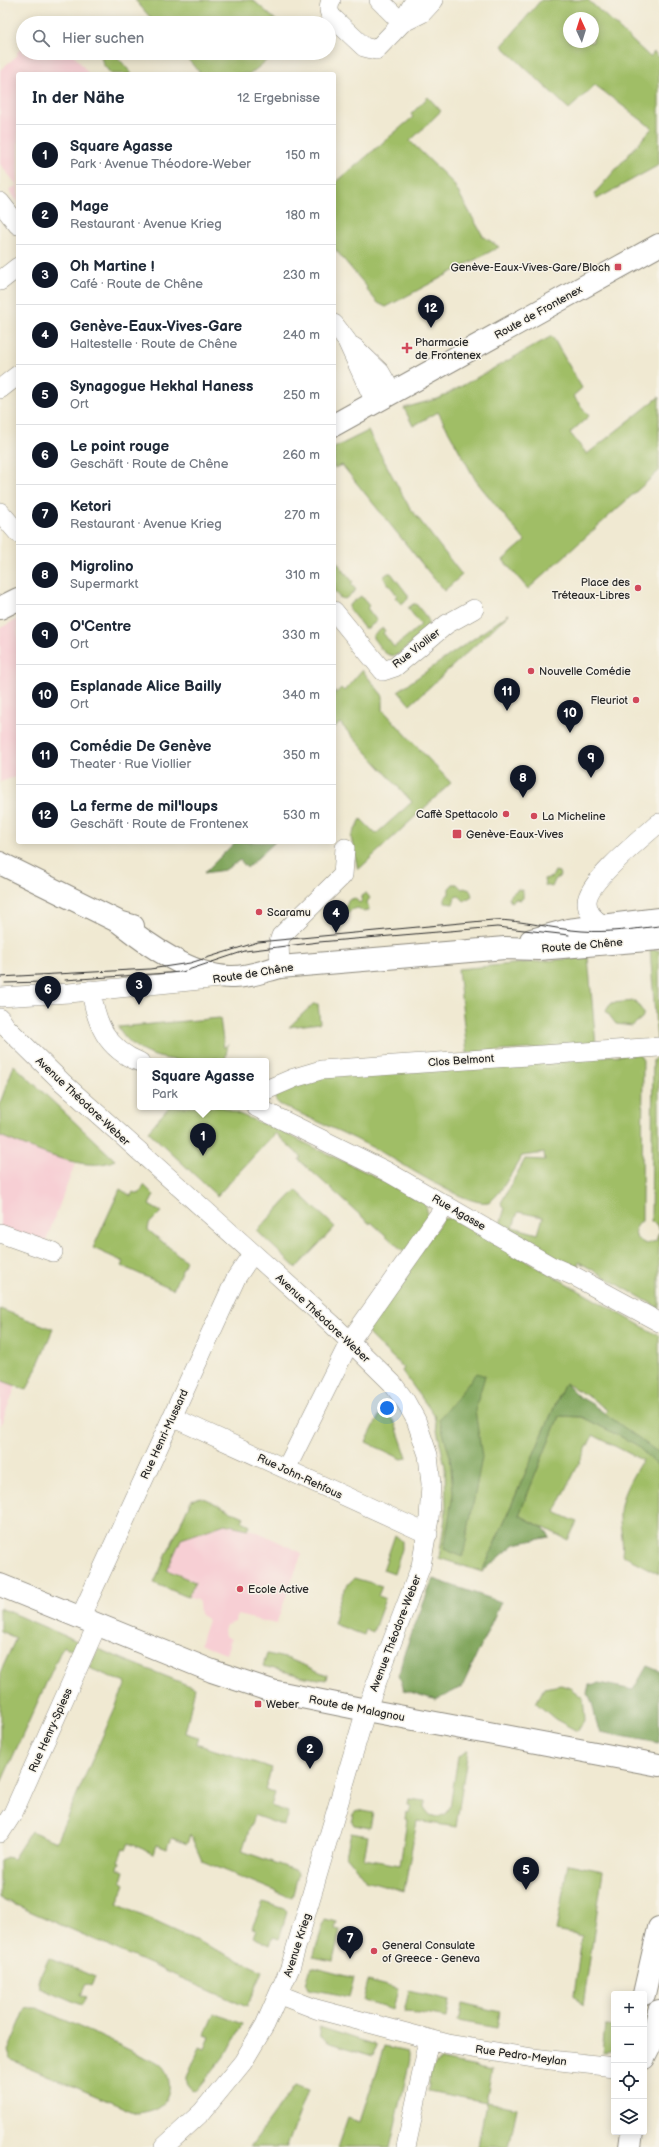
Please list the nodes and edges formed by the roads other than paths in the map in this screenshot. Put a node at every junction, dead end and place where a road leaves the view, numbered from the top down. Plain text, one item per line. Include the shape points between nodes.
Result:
1 (331, 0) edge
2 (379, 0) edge
3 (415, 0) edge
4 (434, 0) edge
5 (331, 16) edge
6 (336, 21) edge
7 (402, 23) junction
8 (0, 202) edge
9 (16, 222) edge
10 (659, 245) edge
11 (16, 269) edge
12 (0, 281) edge
13 (336, 327) edge
14 (16, 377) edge
15 (0, 389) edge
16 (384, 398) junction
17 (336, 425) edge
18 (0, 512) edge
19 (16, 532) edge
20 (16, 600) edge
21 (0, 608) edge
22 (474, 609) dead end
23 (336, 613) edge
24 (659, 823) edge
25 (345, 848) dead end
26 (0, 864) edge
27 (659, 919) edge
28 (119, 922) junction
29 (602, 924) junction
30 (659, 939) edge
31 (505, 948) junction
32 (280, 967) junction
33 (229, 977) junction
34 (91, 990) junction
35 (0, 997) edge
36 (0, 1018) edge
37 (659, 1047) edge
38 (137, 1061) edge
39 (269, 1089) edge
40 (262, 1110) edge
41 (446, 1205) junction
42 (0, 1233) edge
43 (53, 1252) dead end
44 (252, 1254) junction
45 (659, 1322) edge
46 (350, 1341) junction
47 (172, 1417) junction
48 (286, 1469) junction
49 (428, 1534) junction
50 (0, 1585) edge
51 (88, 1621) junction
52 (366, 1710) junction
53 (659, 1764) edge
54 (0, 1833) edge
55 (659, 1928) edge
56 (645, 1991) edge
57 (280, 1995) junction
58 (659, 2011) edge
59 (429, 2040) junction
60 (647, 2052) edge
61 (611, 2067) edge
62 (632, 2135) edge
63 (164, 2147) edge
64 (406, 2147) edge
65 (630, 2147) edge

1 - 5 street via 328,7
2 - 7 street
3 - 7 street
4 - 7 street via 422,13
6 - 7 street via 364,47 376,50
8 - 9 street
10 - 16 main road, Route de Frontenex
11 - 12 street
13 - 16 street
14 - 15 street
16 - 17 main road, Route de Frontenex
18 - 19 street
20 - 21 main road
22 - 23 street, Rue Viollier via 447,624 395,666 383,671
24 - 29 street via 600,877 592,888 587,899 588,909
25 - 32 street via 343,875 281,936
26 - 28 main road
27 - 29 main road, Route de Chêne
28 - 32 main road via 154,934 212,960 244,966
28 - 33 main road via 145,943 184,964 207,973
29 - 31 main road, Route de Chêne via 568,930
30 - 31 main road, Route de Chêne via 538,949
31 - 32 main road, Route de Chêne
32 - 33 main road, Route de Chêne via 246,976
33 - 34 street, Route de Chêne
34 - 35 street, Route de Chêne
34 - 38 street via 100,1028 114,1045
36 - 44 street, Avenue Théodore-Weber via 62,1082
37 - 39 street, Clos Belmont via 321,1070
40 - 41 street, Rue Agasse via 386,1171
41 - 45 street, Rue Agasse via 551,1266
41 - 46 street
42 - 43 street
44 - 46 street, Avenue Théodore-Weber
44 - 47 street, Rue Henri-Mussard via 236,1278
46 - 48 street
46 - 49 street, Avenue Théodore-Weber via 392,1382 406,1402 423,1436 431,1484
47 - 48 street, Rue John-Rehfous
47 - 51 street, Rue Henri-Mussard
48 - 49 street, Rue John-Rehfous
49 - 52 street, Avenue Théodore-Weber via 421,1566
50 - 51 main road, Route de Malagnou
51 - 52 main road, Route de Malagnou via 252,1685
51 - 54 street, Rue Henry-Spiess via 13,1813
52 - 53 main road, Route de Malagnou
52 - 57 street, Avenue Krieg via 300,1938
55 - 56 main road
57 - 59 street, Rue Pedro-Meylan via 316,2009
57 - 63 street, Avenue Krieg via 258,2039 243,2062 202,2112
58 - 60 main road
59 - 61 street, Rue Pedro-Meylan via 500,2054
59 - 64 street
62 - 65 main road

